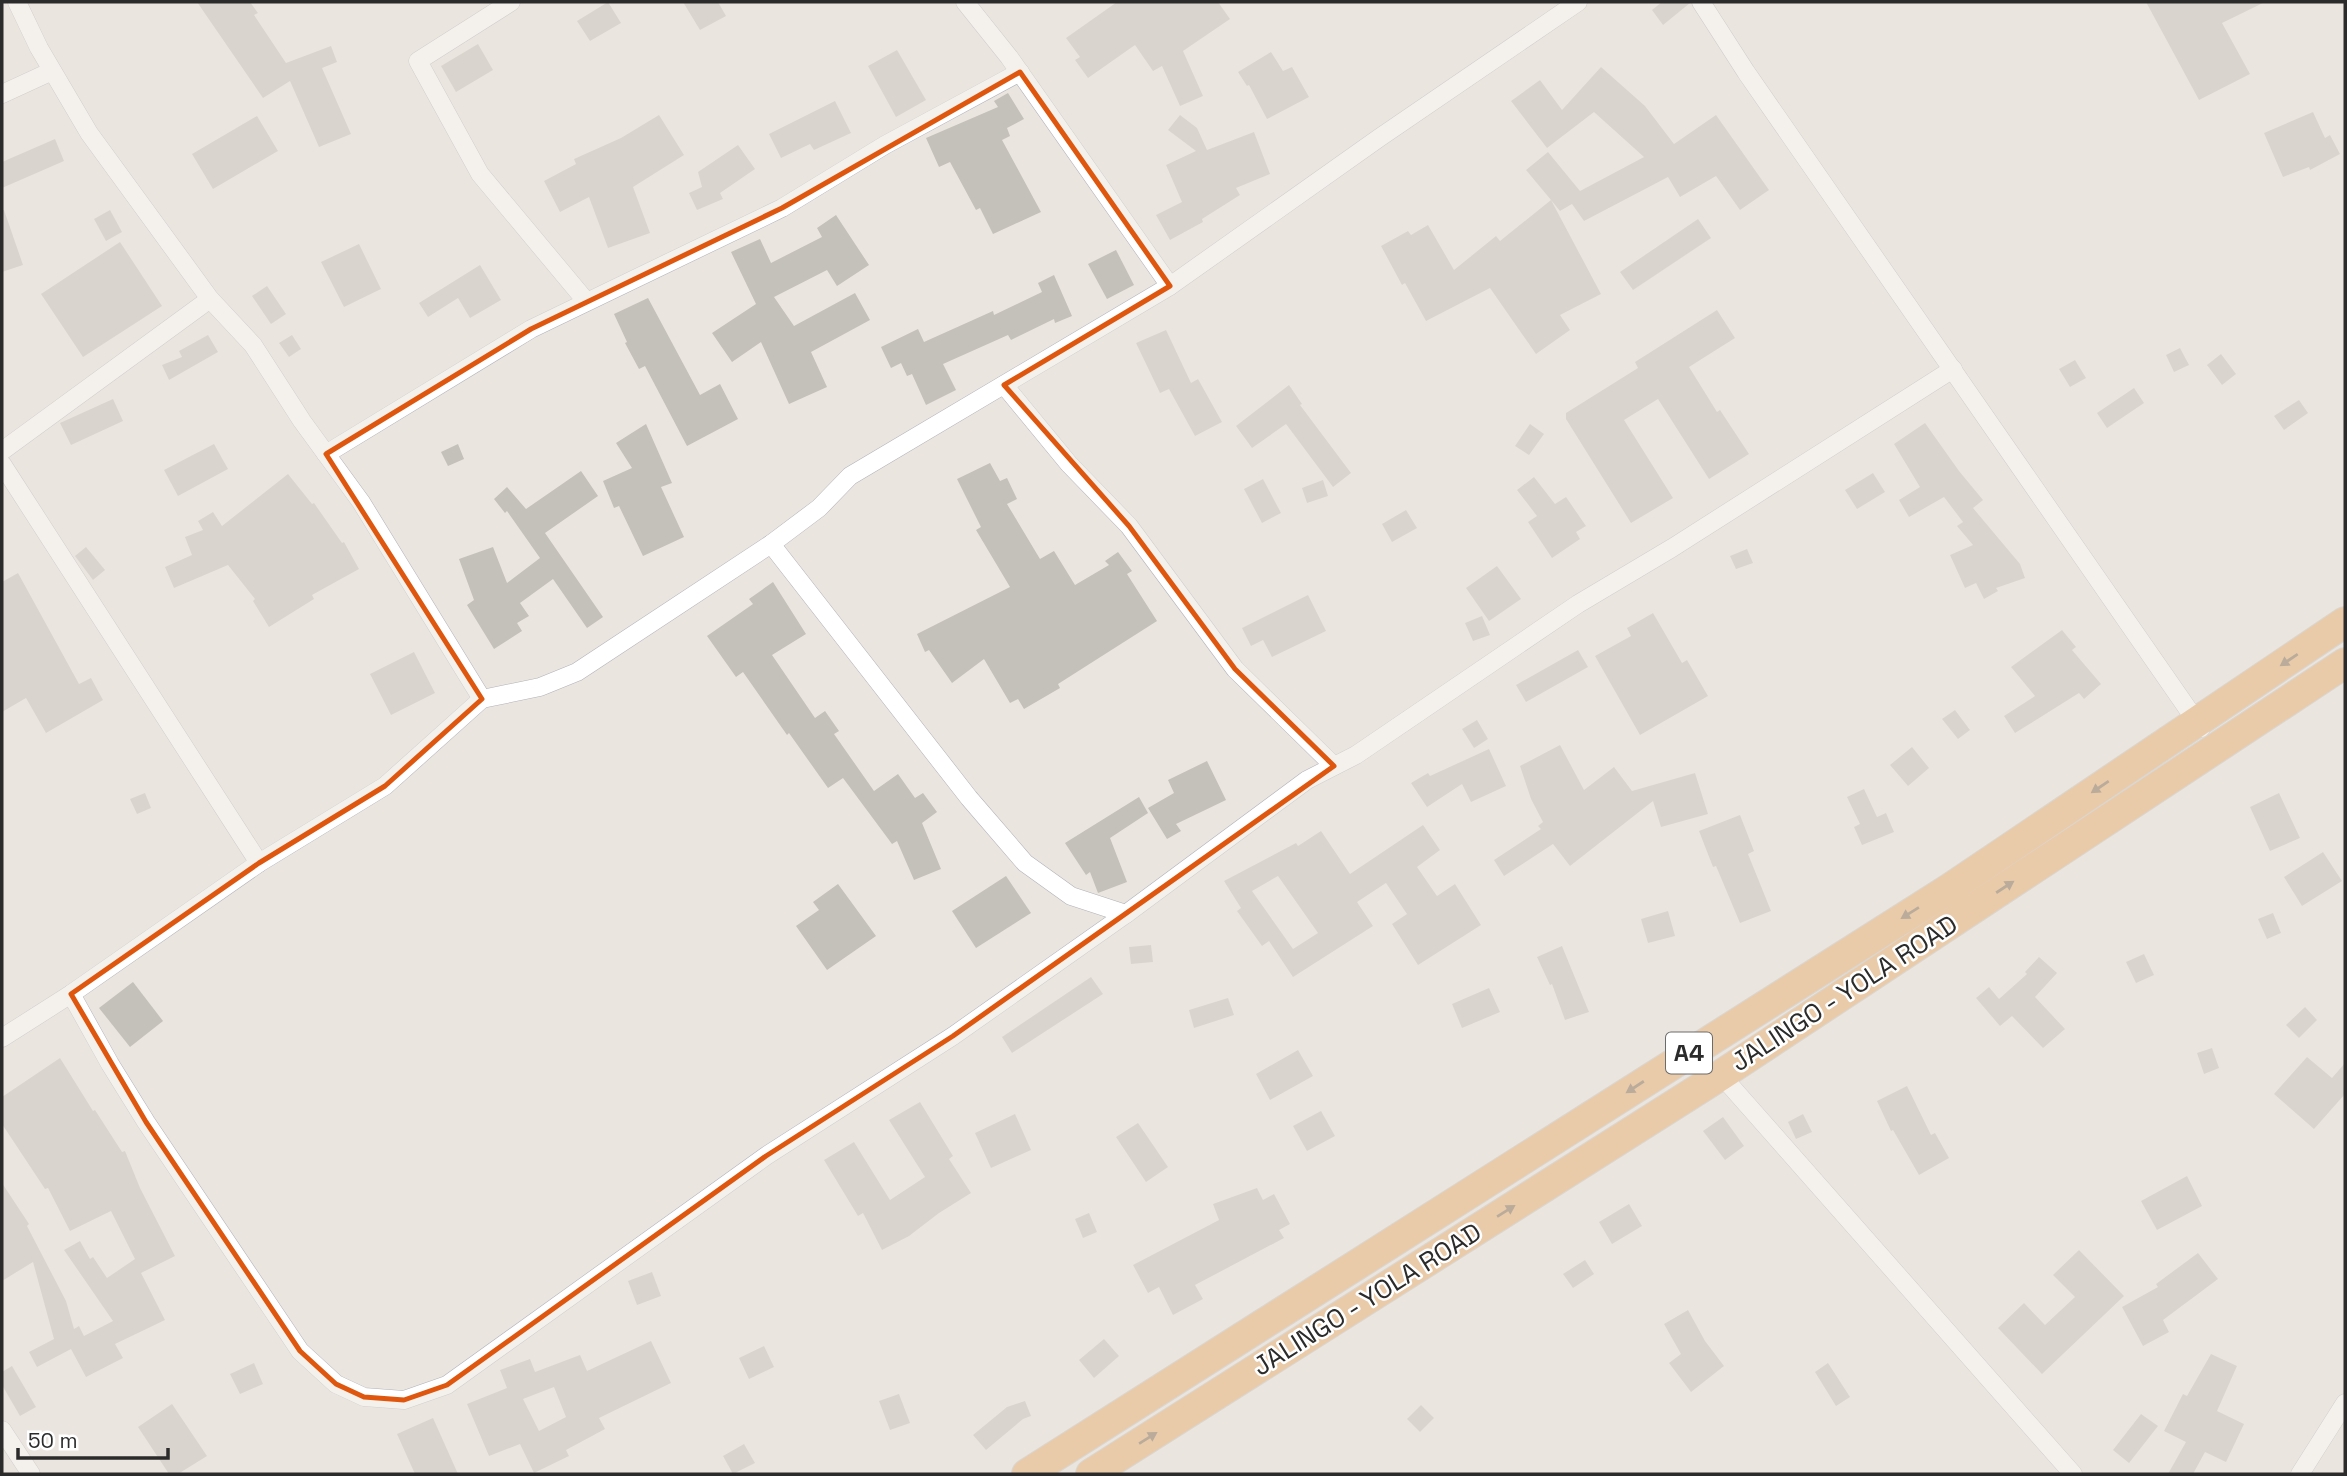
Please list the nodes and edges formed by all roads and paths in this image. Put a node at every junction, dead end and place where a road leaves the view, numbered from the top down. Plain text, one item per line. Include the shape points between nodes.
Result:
1 (17, 2) edge
2 (510, 2) edge
3 (965, 2) edge
4 (1578, 2) edge
5 (1701, 2) edge
6 (52, 71) junction
7 (1020, 72) junction
8 (2, 94) edge
9 (1170, 286) junction
10 (210, 299) junction
11 (586, 301) junction
12 (1953, 369) junction
13 (1004, 385) junction
14 (2, 451) edge
15 (327, 454) junction
16 (2, 464) edge
17 (771, 544) junction
18 (2345, 622) edge
19 (2345, 663) edge
20 (482, 699) junction
21 (2197, 721) junction
22 (2213, 750) junction
23 (1335, 766) junction
24 (259, 863) junction
25 (1126, 914) junction
26 (71, 994) junction
27 (2, 1038) edge
28 (1721, 1075) junction
29 (2345, 1404) edge
30 (2, 1430) edge
31 (31, 1474) edge
32 (1027, 1474) edge
33 (1091, 1474) edge
34 (2073, 1474) edge
35 (2300, 1474) edge

1 - 6 street
2 - 11 street via 418,61 480,174
3 - 7 street
4 - 9 street
5 - 12 street
6 - 8 street
6 - 10 street via 89,133
7 - 9 street
7 - 11 street via 885,145 782,208
9 - 13 street
10 - 14 street
10 - 15 street via 253,345
11 - 15 street via 531,329
12 - 21 street
12 - 23 street via 1578,604
13 - 17 street via 850,476 819,508
13 - 23 street via 1069,464 1129,526 1235,668
15 - 20 street
16 - 24 street
17 - 20 street via 577,672 540,687
17 - 25 street via 1025,863 1071,896
18 -> 21 highway, A4
19 - 22 highway, JALINGO - YOLA ROAD / A4
20 - 24 street via 385,786
21 - 22 street
21 -> 32 highway, A4 via 1949,888
28 -> 22 highway, JALINGO - YOLA ROAD / A4
23 - 25 street via 1307,780
24 - 26 street
25 - 26 street via 953,1036 766,1156 447,1385 404,1400 364,1397 336,1384 300,1351 146,1122
26 - 27 street
33 -> 28 highway, JALINGO - YOLA ROAD / A4
28 - 34 street
29 - 35 street
30 - 31 street

